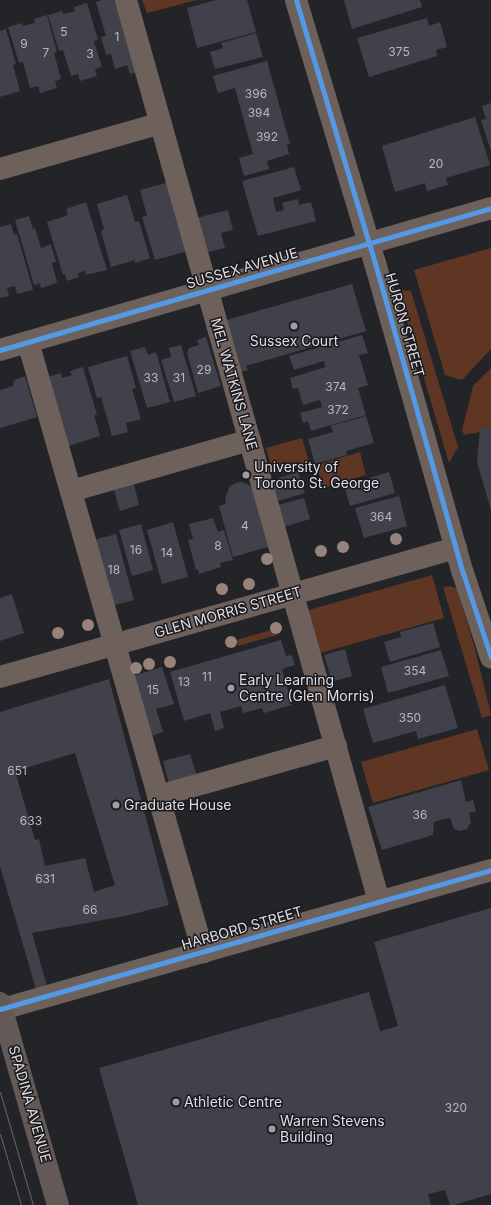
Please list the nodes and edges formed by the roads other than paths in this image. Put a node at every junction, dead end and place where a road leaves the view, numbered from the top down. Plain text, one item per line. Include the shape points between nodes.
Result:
1 (126, 0) edge
2 (296, 0) edge
3 (161, 124) junction
4 (0, 170) edge
5 (491, 208) edge
6 (369, 243) junction
7 (208, 290) junction
8 (28, 342) junction
9 (0, 350) edge
10 (250, 440) junction
11 (71, 491) junction
12 (456, 548) junction
13 (293, 594) junction
14 (115, 645) junction
15 (491, 657) edge
16 (0, 678) edge
17 (336, 746) junction
18 (158, 796) junction
19 (491, 870) edge
20 (379, 901) junction
21 (203, 952) junction
22 (1, 1007) edge
23 (58, 1205) edge

1 - 3 street, MEL WATKINS LANE
2 - 6 street, HURON STREET
3 - 4 street
3 - 7 street, MEL WATKINS LANE
5 - 6 street, SUSSEX AVENUE
6 - 7 street, SUSSEX AVENUE
6 - 12 street, HURON STREET
7 - 8 street, SUSSEX AVENUE
7 - 10 street, MEL WATKINS LANE
8 - 9 street, SUSSEX AVENUE
8 - 11 street
10 - 11 street
10 - 13 street, MEL WATKINS LANE
11 - 14 street
12 - 13 street, GLEN MORRIS STREET
12 - 15 street, HURON STREET
13 - 14 street, GLEN MORRIS STREET
13 - 17 street, MEL WATKINS LANE
14 - 16 street, GLEN MORRIS STREET
14 - 18 street
17 - 18 street
17 - 20 street, MEL WATKINS LANE
18 - 21 street
19 - 20 street, HARBORD STREET
20 - 21 street, HARBORD STREET
21 - 22 street, HARBORD STREET
22 - 23 main road, SPADINA AVENUE

